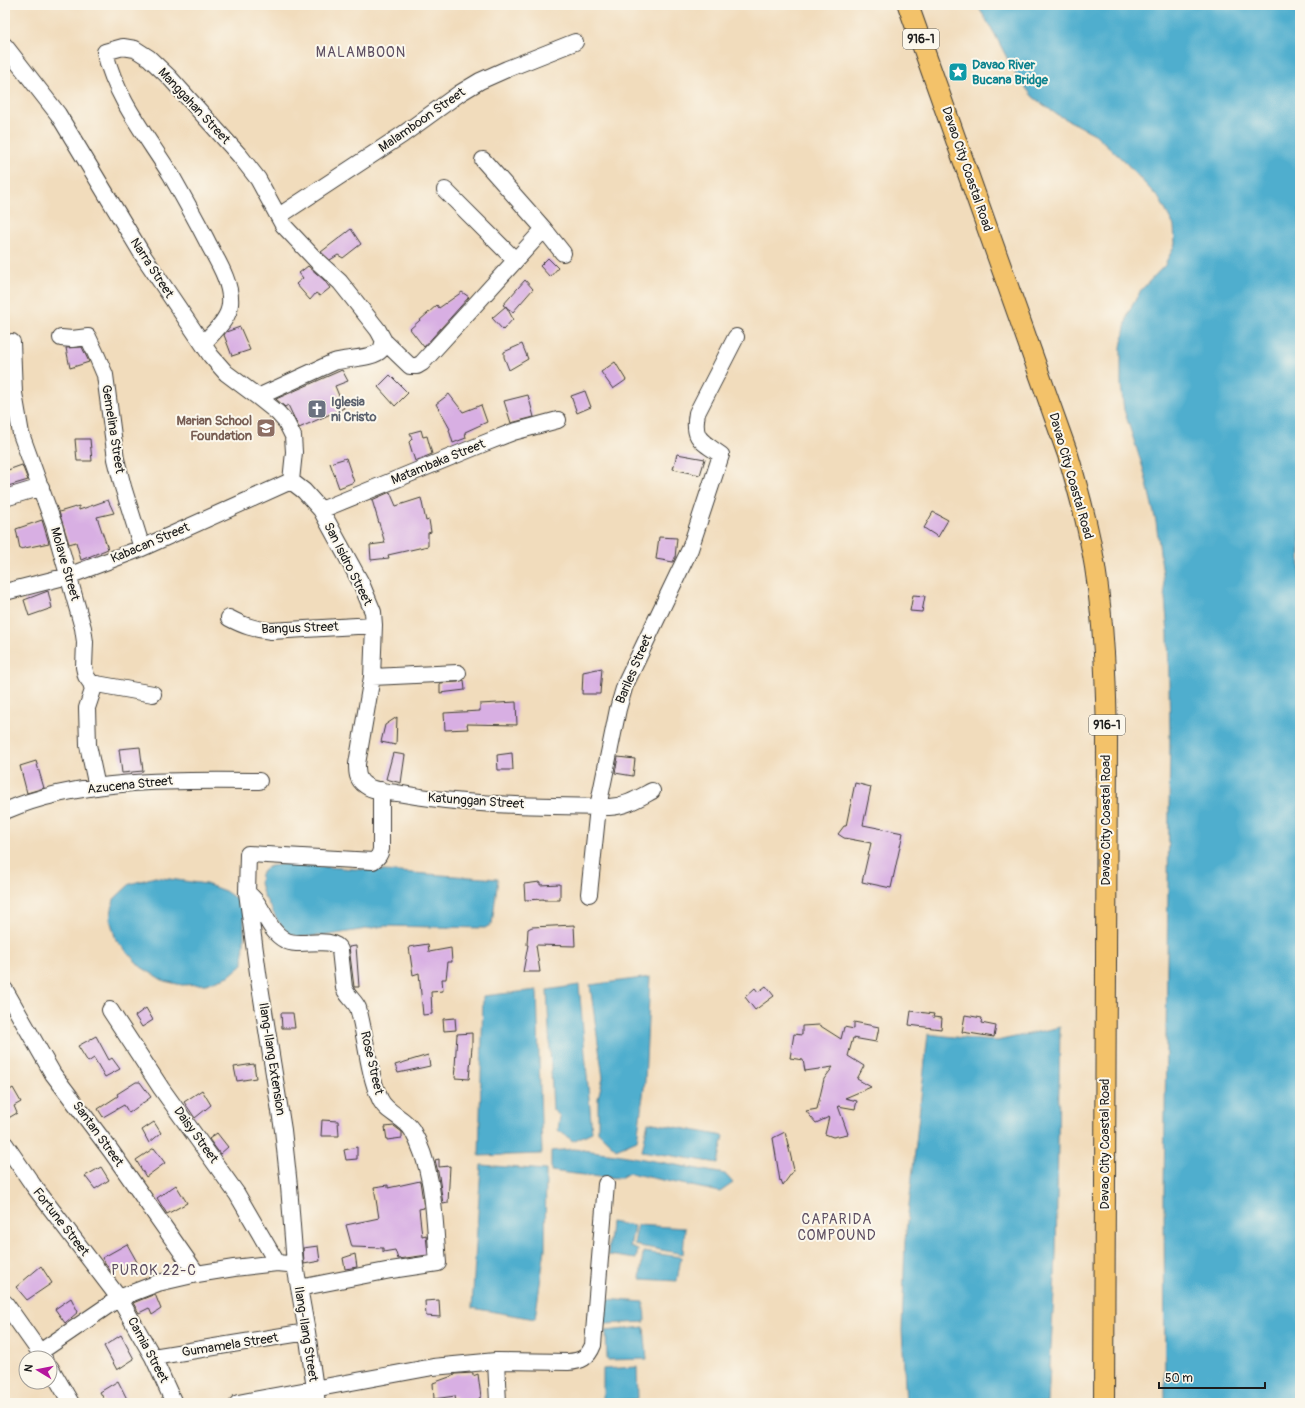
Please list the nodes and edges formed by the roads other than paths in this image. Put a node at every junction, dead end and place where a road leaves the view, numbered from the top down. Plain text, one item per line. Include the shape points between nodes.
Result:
1 (908, 5) edge
2 (575, 42) dead end
3 (5, 46) edge
4 (483, 160) dead end
5 (445, 190) dead end
6 (279, 216) junction
7 (544, 228) junction
8 (563, 253) dead end
9 (515, 260) junction
10 (736, 337) dead end
11 (61, 338) dead end
12 (384, 341) junction
13 (12, 342) dead end
14 (203, 344) junction
15 (258, 397) junction
16 (10, 410) edge
17 (558, 420) dead end
18 (291, 481) junction
19 (41, 487) junction
20 (5, 498) edge
21 (321, 510) junction
22 (142, 548) junction
23 (68, 576) junction
24 (5, 592) edge
25 (229, 618) dead end
26 (374, 625) junction
27 (458, 673) dead end
28 (372, 677) junction
29 (91, 683) junction
30 (153, 694) dead end
31 (359, 780) joint
32 (259, 781) dead end
33 (97, 787) junction
34 (381, 790) junction
35 (652, 791) dead end
36 (598, 807) junction
37 (5, 811) edge
38 (247, 893) junction
39 (589, 894) dead end
40 (5, 990) edge
41 (110, 1010) dead end
42 (5, 1144) edge
43 (606, 1184) dead end
44 (277, 1263) junction
45 (295, 1265) junction
46 (197, 1274) junction
47 (299, 1288) junction
48 (120, 1298) junction
49 (5, 1303) edge
50 (307, 1332) junction
51 (38, 1350) edge
52 (49, 1350) edge
53 (153, 1357) junction
54 (496, 1362) junction
55 (58, 1381) edge
56 (316, 1396) edge
57 (71, 1403) edge
58 (174, 1403) edge
59 (238, 1403) edge
60 (498, 1403) edge
61 (1104, 1403) edge

1 - 61 main road, Davao City Coastal Road / 916-1 via 1068,455 1088,529 1101,608 1105,648 1107,740
2 - 6 street, Malamboon Street via 480,81
3 - 14 street, Narra Street via 58,114 144,257
4 - 7 street
5 - 9 street
6 - 12 street, Manggahan Street via 283,225 340,282
6 - 14 street, Manggahan Street via 258,179 240,156 149,58 129,47 105,52 110,73 125,104 194,216 229,288 229,312
7 - 8 street
7 - 9 street
9 - 12 street, Manggahan Street via 422,363 413,367 407,364
10 - 36 street, Bariles Street via 697,413 695,423 699,439 721,455 690,549 625,685
11 - 22 street, Gemelina Street via 88,337 105,375 116,459
12 - 15 street via 381,350 375,354 334,362
13 - 16 street, Molave Street
14 - 15 street, Narra Street via 226,373
15 - 18 street, Narra Street via 278,414 293,436
16 - 19 street, Molave Street
17 - 21 street, Matambaka Street via 513,432
18 - 21 street, San Isidro Street
18 - 22 street, Kabacan Street
19 - 20 street
19 - 23 street, Molave Street
21 - 26 street, San Isidro Street via 361,582
22 - 23 street, Kabacan Street
23 - 24 street, Kabacan Street
23 - 29 street, Molave Street via 83,628 84,667
25 - 26 street, Bangus Street via 249,627 271,631
26 - 28 street, San Isidro Street
27 - 28 street
28 - 31 street, San Isidro Street via 357,764
29 - 30 street
29 - 33 street, Molave Street via 93,690 87,708 87,738
31 - 34 street, Katunggan Street via 363,785
32 - 33 street, Azucena Street via 168,780
33 - 37 street, Azucena Street via 22,803
34 - 36 street, Katunggan Street via 444,800 524,806
34 - 38 street, Ilang-Ilang Extension via 381,850 377,859 368,861 248,854
35 - 36 street, Katunggan Street via 625,805
36 - 39 street, Bariles Street
38 - 45 street, Ilang-Ilang Extension via 283,1130
38 - 47 street, Rose Street via 255,900 278,935 285,940 297,943 328,943 340,950 344,988 358,1008 380,1101 406,1122 411,1130 429,1174 432,1196 438,1263
40 - 46 street, Santan Street via 53,1074 111,1151
41 - 44 street, Daisy Street via 161,1088 237,1194
42 - 48 street, Fortune Street via 33,1185
43 - 54 street via 590,1352 577,1362
44 - 45 street
44 - 46 street
45 - 47 street, Ilang-Ilang Street
46 - 48 street via 158,1283
47 - 50 street, Ilang-Ilang Street
48 - 52 street
48 - 53 street, Camia Street
49 - 51 street
50 - 53 street, Gumamela Street
50 - 56 street, Ilang-Ilang Street
53 - 58 street, Camia Street
54 - 56 street via 433,1367
54 - 60 street
55 - 57 street
56 - 59 street

